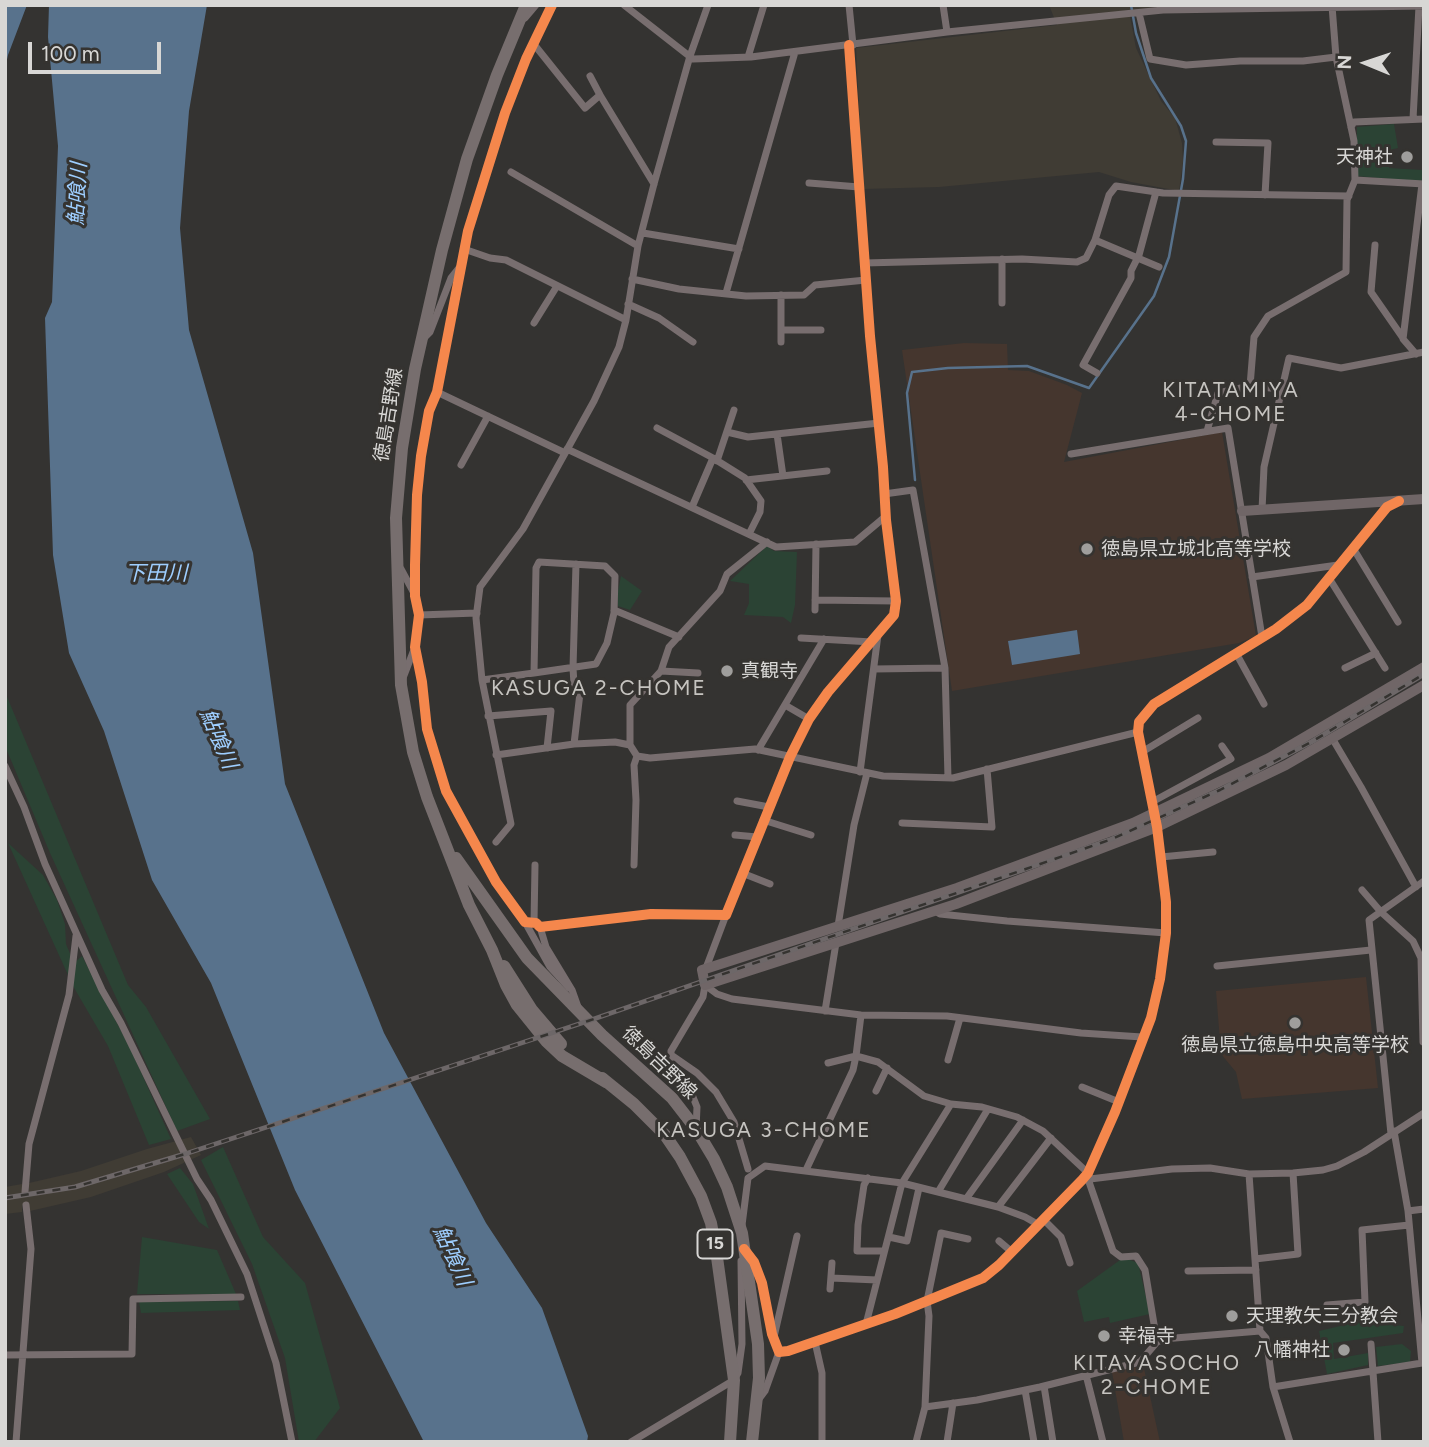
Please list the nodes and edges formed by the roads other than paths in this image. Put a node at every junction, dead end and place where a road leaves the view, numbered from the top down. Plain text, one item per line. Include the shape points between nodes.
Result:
1 (526, 5) edge
2 (536, 5) edge
3 (552, 5) edge
4 (624, 5) edge
5 (764, 5) edge
6 (849, 5) edge
7 (943, 5) edge
8 (1110, 5) edge
9 (1397, 6) edge
10 (1419, 6) edge
11 (1424, 6) edge
12 (706, 7) edge
13 (1332, 7) edge
14 (1163, 8) edge
15 (1139, 13) junction
16 (1110, 15) junction
17 (516, 27) junction
18 (947, 32) junction
19 (533, 43) junction
20 (851, 45) junction
21 (795, 52) junction
22 (690, 56) junction
23 (748, 57) junction
24 (1336, 57) junction
25 (590, 76) dead end
26 (600, 95) junction
27 (1413, 119) junction
28 (1424, 119) edge
29 (1351, 127) junction
30 (1216, 142) dead end
31 (511, 172) dead end
32 (1355, 180) junction
33 (809, 183) dead end
34 (654, 184) junction
35 (1423, 184) edge
36 (859, 187) junction
37 (1156, 192) junction
38 (1265, 195) junction
39 (1349, 196) junction
40 (643, 233) junction
41 (1096, 240) junction
42 (1375, 245) dead end
43 (638, 246) junction
44 (464, 249) junction
45 (739, 249) junction
46 (1138, 257) junction
47 (1002, 259) junction
48 (864, 262) junction
49 (461, 264) junction
50 (1159, 267) dead end
51 (632, 279) junction
52 (866, 280) junction
53 (557, 286) junction
54 (726, 293) junction
55 (781, 295) junction
56 (1002, 303) dead end
57 (628, 304) junction
58 (626, 320) junction
59 (534, 323) dead end
60 (781, 330) junction
61 (821, 330) dead end
62 (422, 339) junction
63 (1403, 339) junction
64 (693, 342) dead end
65 (781, 342) dead end
66 (1420, 353) edge
67 (1097, 373) dead end
68 (1250, 386) junction
69 (1281, 389) junction
70 (437, 392) junction
71 (734, 411) dead end
72 (488, 416) junction
73 (878, 423) junction
74 (657, 428) dead end
75 (1207, 431) junction
76 (727, 432) junction
77 (777, 434) junction
78 (566, 451) junction
79 (1071, 454) dead end
80 (715, 459) junction
81 (461, 465) dead end
82 (827, 471) dead end
83 (783, 476) junction
84 (746, 480) junction
85 (884, 494) junction
86 (1424, 499) edge
87 (1399, 501) junction
88 (692, 508) junction
89 (1262, 510) junction
90 (1242, 511) junction
91 (886, 516) junction
92 (749, 534) junction
93 (767, 542) junction
94 (816, 544) junction
95 (1353, 548) junction
96 (396, 561) junction
97 (576, 564) junction
98 (1338, 565) junction
99 (1252, 577) junction
100 (1329, 578) junction
101 (415, 596) junction
102 (815, 600) junction
103 (896, 601) junction
104 (614, 610) junction
105 (815, 610) dead end
106 (477, 613) junction
107 (419, 615) junction
108 (1398, 622) dead end
109 (878, 635) junction
110 (679, 637) junction
111 (1262, 637) junction
112 (800, 638) dead end
113 (824, 639) junction
114 (872, 642) junction
115 (415, 647) junction
116 (1236, 653) junction
117 (1376, 653) junction
118 (1424, 667) edge
119 (573, 668) junction
120 (945, 668) junction
121 (1345, 668) dead end
122 (1385, 668) dead end
123 (874, 669) junction
124 (661, 671) junction
125 (534, 673) junction
126 (698, 673) dead end
127 (482, 681) junction
128 (401, 685) junction
129 (1424, 685) edge
130 (785, 705) junction
131 (1264, 705) dead end
132 (488, 716) junction
133 (1198, 718) dead end
134 (809, 719) junction
135 (1138, 732) junction
136 (1332, 738) junction
137 (574, 744) junction
138 (630, 745) junction
139 (1222, 746) dead end
140 (547, 748) junction
141 (758, 750) junction
142 (1142, 752) junction
143 (496, 755) junction
144 (637, 756) junction
145 (790, 757) junction
146 (5, 766) edge
147 (986, 769) junction
148 (864, 773) junction
149 (948, 778) junction
150 (737, 801) dead end
151 (769, 807) junction
152 (1153, 807) junction
153 (763, 820) junction
154 (902, 823) dead end
155 (1157, 827) junction
156 (735, 835) dead end
157 (811, 835) dead end
158 (757, 837) junction
159 (443, 841) junction
160 (496, 842) dead end
161 (1213, 852) dead end
162 (1161, 857) junction
163 (535, 865) dead end
164 (634, 865) dead end
165 (743, 873) junction
166 (1424, 881) edge
167 (770, 884) dead end
168 (1416, 887) junction
169 (1362, 890) dead end
170 (935, 911) junction
171 (1381, 912) junction
172 (726, 915) junction
173 (525, 922) junction
174 (537, 925) junction
175 (838, 926) junction
176 (77, 933) junction
177 (1166, 933) junction
178 (836, 943) junction
179 (1371, 950) junction
180 (1217, 966) dead end
181 (704, 969) junction
182 (705, 985) junction
183 (572, 990) junction
184 (578, 1011) junction
185 (825, 1011) junction
186 (860, 1015) junction
187 (960, 1018) junction
188 (1142, 1037) junction
189 (1423, 1042) edge
190 (671, 1055) junction
191 (856, 1056) junction
192 (948, 1060) dead end
193 (828, 1063) dead end
194 (887, 1068) junction
195 (1082, 1087) dead end
196 (876, 1091) dead end
197 (1119, 1102) junction
198 (951, 1104) junction
199 (988, 1109) junction
200 (1424, 1113) edge
201 (1023, 1120) junction
202 (696, 1129) junction
203 (1392, 1133) junction
204 (1051, 1138) junction
205 (748, 1170) dead end
206 (806, 1170) junction
207 (1293, 1173) junction
208 (1250, 1174) junction
209 (1086, 1177) junction
210 (867, 1178) junction
211 (902, 1183) junction
212 (919, 1188) junction
213 (25, 1192) dead end
214 (938, 1192) junction
215 (966, 1199) junction
216 (26, 1205) dead end
217 (998, 1207) junction
218 (1424, 1209) edge
219 (1408, 1211) junction
220 (1041, 1223) junction
221 (1409, 1225) junction
222 (742, 1233) junction
223 (797, 1236) dead end
224 (889, 1237) junction
225 (968, 1239) dead end
226 (999, 1241) dead end
227 (744, 1250) junction
228 (884, 1251) junction
229 (1012, 1252) junction
230 (1255, 1259) junction
231 (832, 1263) dead end
232 (1070, 1263) dead end
233 (1256, 1270) junction
234 (1188, 1271) dead end
235 (831, 1279) junction
236 (877, 1280) junction
237 (830, 1289) dead end
238 (241, 1297) dead end
239 (927, 1301) junction
240 (1326, 1305) dead end
241 (866, 1324) junction
242 (1260, 1331) junction
243 (1422, 1336) edge
244 (774, 1337) junction
245 (815, 1342) junction
246 (1157, 1342) junction
247 (1371, 1344) dead end
248 (779, 1352) junction
249 (5, 1355) edge
250 (21, 1355) junction
251 (1373, 1371) junction
252 (1086, 1375) junction
253 (734, 1380) junction
254 (1044, 1386) junction
255 (1273, 1387) junction
256 (1025, 1390) junction
257 (757, 1401) junction
258 (953, 1403) junction
259 (925, 1406) junction
260 (5, 1431) edge
261 (16, 1431) junction
262 (16, 1442) edge
263 (292, 1442) edge
264 (631, 1442) edge
265 (730, 1442) edge
266 (752, 1442) edge
267 (822, 1442) edge
268 (916, 1442) edge
269 (947, 1442) edge
270 (1034, 1442) edge
271 (1053, 1442) edge
272 (1103, 1442) edge
273 (1290, 1442) edge
274 (1378, 1442) edge

1 - 17 main road, 徳島吉野線 / 15
2 - 17 street
3 - 19 street
4 - 22 street
5 - 23 street
6 - 20 street
7 - 18 street
8 - 16 street
9 - 10 street
9 - 13 street
10 - 11 street
10 - 27 street
12 - 22 street
13 - 14 street
13 - 24 street
14 - 15 street
15 - 16 street
15 - 24 street via 1150,59 1186,65
16 - 18 street
17 - 62 main road, 徳島吉野線 / 15 via 467,159
18 - 20 street
19 - 26 street via 584,108
19 - 44 street via 505,113
20 - 21 street
20 - 36 street
21 - 23 street
21 - 45 street
22 - 23 street
22 - 34 street
24 - 29 street
25 - 26 street
26 - 34 street
27 - 28 street
27 - 29 street via 1354,122
29 - 32 street
30 - 38 street via 1268,143
31 - 43 street
32 - 35 street
32 - 39 street
33 - 36 street
34 - 40 street
35 - 63 street
36 - 48 street
37 - 38 street
37 - 41 street via 1116,186
37 - 46 street
38 - 39 street
39 - 68 street via 1346,272 1268,316 1254,337
40 - 43 street
40 - 45 street
41 - 46 street
41 - 47 street via 1086,258 1077,262
42 - 63 street via 1371,292
43 - 51 street
44 - 49 street
44 - 53 street via 506,260
45 - 54 street
46 - 50 street
46 - 67 street via 1083,365
47 - 48 street
47 - 56 street
48 - 52 street
49 - 62 street via 430,332
49 - 70 street
51 - 54 street
51 - 57 street
52 - 55 street via 815,285 804,295
52 - 73 street
53 - 58 street
53 - 59 street
54 - 55 street
55 - 60 street
57 - 58 street
57 - 64 street via 659,318
58 - 78 street via 619,347
60 - 61 street
60 - 65 street
62 - 96 main road, 徳島吉野線 / 15 via 401,459
63 - 66 street
66 - 69 street via 1341,368 1289,358
68 - 69 street
68 - 75 street via 1218,393
69 - 89 street via 1264,467
70 - 72 street
70 - 101 street via 429,411 417,495
71 - 76 street
72 - 78 street
72 - 81 street
73 - 77 street
73 - 85 street
74 - 80 street
75 - 79 street
75 - 90 street via 1228,428
76 - 77 street via 748,437
76 - 80 street
77 - 83 street
78 - 88 street
78 - 106 street via 523,529 480,587
80 - 84 street
80 - 88 street
82 - 83 street
83 - 84 street
84 - 92 street via 761,502
85 - 91 street
85 - 120 street via 913,489
86 - 87 street
87 - 89 street
87 - 95 street via 1387,507
88 - 92 street
89 - 90 street
90 - 99 street
91 - 94 street via 855,542
91 - 103 street
92 - 93 street
93 - 94 street via 776,547
93 - 110 street via 727,574 720,591
94 - 102 street
95 - 98 street
95 - 108 street
96 - 101 street
96 - 128 main road, 徳島吉野線 / 15
97 - 104 street via 606,566 615,576
97 - 119 street
97 - 125 street via 539,562 536,568
98 - 99 street
98 - 100 street
99 - 111 street
100 - 111 street via 1307,605
100 - 117 street
101 - 107 street
102 - 103 street
102 - 105 street
103 - 109 street via 894,615
104 - 110 street
104 - 119 street via 607,643 596,664
106 - 107 street
106 - 127 street
107 - 115 street
109 - 114 street
109 - 123 street
110 - 124 street via 669,647
111 - 116 street
112 - 113 street
113 - 114 street
113 - 130 street
114 - 134 street
115 - 128 street
115 - 173 street via 427,729 446,791 496,883
116 - 131 street
116 - 135 street via 1154,704 1139,722
117 - 121 street
117 - 122 street
118 - 152 street via 1269,758
119 - 125 street
119 - 137 street via 580,693
120 - 123 street
120 - 149 street
123 - 148 street
124 - 126 street
124 - 138 street via 630,705
125 - 127 street
127 - 132 street
128 - 159 main road, 徳島吉野線 / 15 via 413,752
129 - 136 street
130 - 134 street
130 - 141 street
132 - 140 street via 551,711
132 - 143 street
133 - 142 street
134 - 145 street
135 - 142 street
135 - 147 street
136 - 155 street
136 - 168 street
137 - 138 street
137 - 140 street
138 - 144 street
139 - 152 street via 1231,760
140 - 143 street
141 - 144 street
141 - 145 street
142 - 152 street
143 - 160 street via 511,824
144 - 164 street
145 - 148 street
145 - 151 street
146 - 176 street
147 - 149 street
147 - 154 street via 992,827
148 - 149 street
148 - 175 street
150 - 151 street
151 - 153 street
152 - 155 street
152 - 175 street via 1133,823
153 - 157 street
153 - 158 street
155 - 162 street
155 - 170 street
156 - 158 street
158 - 165 street
159 - 184 main road, 徳島吉野線 / 15 via 527,958
159 - 253 main road, 徳島吉野線 / 15 via 517,1004 562,1056 634,1104 665,1135 686,1167 710,1223
161 - 162 street
162 - 177 street
163 - 174 street
165 - 167 street
165 - 172 street
166 - 168 street
168 - 171 street
169 - 171 street
170 - 177 street
170 - 178 street
171 - 179 street via 1369,920
171 - 189 street via 1413,941 1421,958
172 - 174 street via 651,914
172 - 181 street
173 - 174 street
173 - 183 street via 550,967
174 - 183 street
175 - 181 street
176 - 213 street via 69,995 29,1144
176 - 263 street via 247,1274 276,1363
177 - 188 street via 1160,979
178 - 182 street
178 - 185 street
179 - 180 street
179 - 203 street
181 - 182 street
182 - 185 street via 732,999
182 - 190 street
183 - 184 street
184 - 202 main road, 徳島吉野線 / 15 via 659,1085
185 - 186 street
186 - 187 street
186 - 191 street
187 - 188 street
187 - 192 street
188 - 197 street
190 - 202 street via 673,1068 697,1107
190 - 205 street via 716,1092 734,1122
191 - 193 street
191 - 194 street
191 - 206 street
194 - 196 street
194 - 198 street via 925,1096
195 - 197 street
197 - 209 street
198 - 199 street
198 - 211 street
199 - 201 street
199 - 214 street
200 - 203 street
201 - 204 street
201 - 215 street
202 - 222 main road, 徳島吉野線 / 15 via 723,1178
203 - 207 street via 1337,1166
203 - 219 street
204 - 209 street
204 - 217 street
206 - 210 street
206 - 222 street via 765,1166 749,1175
207 - 208 street
207 - 230 street via 1298,1254
208 - 209 street via 1210,1168
208 - 230 street
209 - 220 street
209 - 246 street via 1113,1251 1121,1257 1136,1256 1145,1270
210 - 211 street
210 - 228 street via 857,1251
211 - 212 street
211 - 224 street
212 - 214 street
212 - 224 street via 907,1241
214 - 215 street
215 - 217 street
216 - 250 street via 31,1249
217 - 220 street
218 - 219 street
219 - 221 street
220 - 229 street
220 - 232 street via 1061,1237
221 - 240 street via 1362,1230 1365,1302
221 - 243 street
222 - 227 main road, 徳島吉野線 / 15
223 - 244 street
224 - 228 street
225 - 239 street via 941,1233
226 - 229 street
227 - 244 street via 762,1283
227 - 253 street via 740,1366
227 - 257 main road, 徳島吉野線 / 15 via 758,1344
228 - 236 street
229 - 239 street via 983,1278
230 - 233 street
231 - 235 street
233 - 234 street
233 - 242 street
235 - 236 street
235 - 237 street
236 - 241 street
238 - 250 street via 133,1299 132,1354
239 - 241 street
239 - 259 street
241 - 245 street
242 - 246 street
242 - 255 street via 1266,1338
243 - 251 street via 1422,1363
244 - 248 street
245 - 248 street
245 - 267 street via 822,1373
246 - 252 street via 1140,1362
247 - 251 street
248 - 257 street
249 - 250 street
250 - 261 street
251 - 255 street
251 - 274 street
252 - 254 street
252 - 272 street
253 - 264 street
253 - 265 main road, 徳島吉野線 / 15
254 - 256 street
254 - 271 street
255 - 273 street
256 - 258 street
256 - 270 street
257 - 266 main road, 徳島吉野線 / 15
258 - 259 street
258 - 269 street
259 - 268 street
260 - 261 street
261 - 262 street

